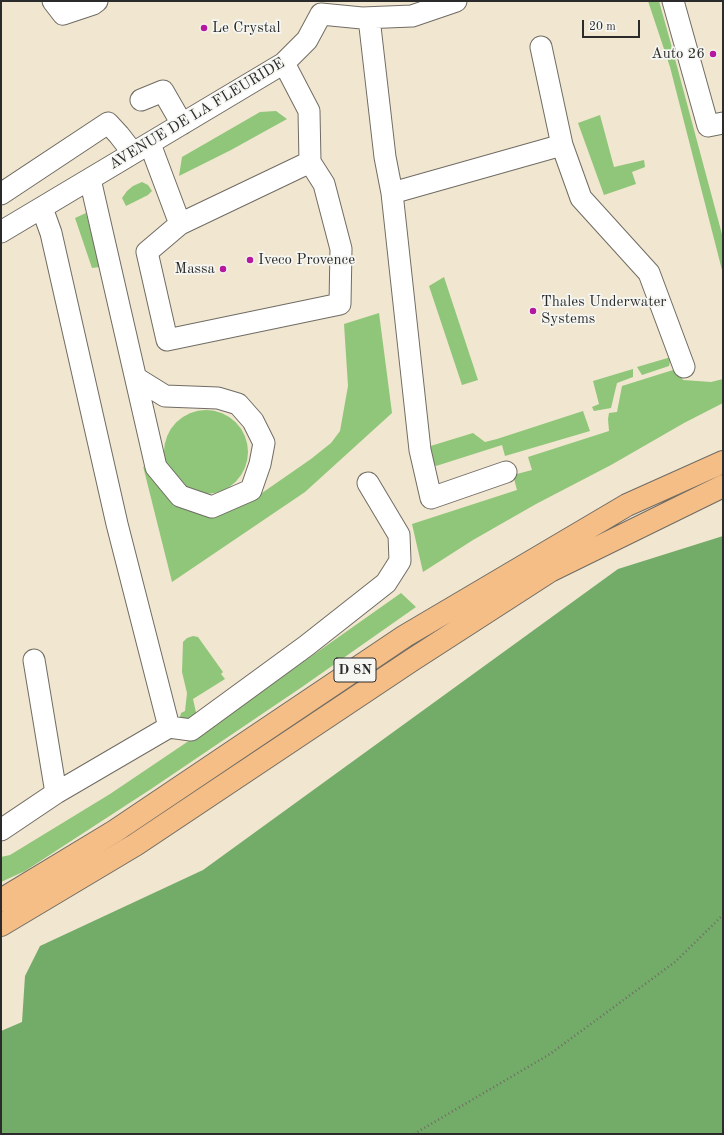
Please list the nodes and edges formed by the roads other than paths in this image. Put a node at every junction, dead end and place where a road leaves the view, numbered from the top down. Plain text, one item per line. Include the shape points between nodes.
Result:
1 (54, 1) edge
2 (97, 1) edge
3 (456, 1) edge
4 (673, 1) edge
5 (317, 7) edge
6 (371, 11) edge
7 (541, 47) dead end
8 (284, 63) junction
9 (141, 100) dead end
10 (723, 123) edge
11 (182, 124) junction
12 (562, 145) junction
13 (142, 148) junction
14 (310, 162) junction
15 (90, 179) junction
16 (392, 193) junction
17 (1, 194) edge
18 (42, 208) junction
19 (180, 224) junction
20 (1, 232) edge
21 (684, 367) dead end
22 (136, 378) junction
23 (723, 462) edge
24 (506, 472) dead end
25 (368, 483) dead end
26 (723, 486) edge
27 (34, 660) dead end
28 (169, 727) junction
29 (56, 793) junction
30 (1, 830) edge
31 (1, 900) edge
32 (1, 924) edge

1 - 2 street via 63,14
3 - 6 street, AVENUE DE LA FLEURIDE via 412,16
4 - 10 street via 708,126
5 - 6 street, AVENUE DE LA FLEURIDE
5 - 8 street, AVENUE DE LA FLEURIDE via 307,40
6 - 16 street via 385,157
7 - 12 street
8 - 11 street, AVENUE DE LA FLEURIDE
8 - 14 street via 309,111
9 - 11 street via 163,91
11 - 13 street, AVENUE DE LA FLEURIDE
12 - 16 street
12 - 21 street via 581,198 649,273
13 - 15 street, AVENUE DE LA FLEURIDE
13 - 17 street via 119,135 108,123
13 - 19 street
14 - 19 street
14 - 19 street via 324,184 341,248 340,304 167,340 147,252
15 - 18 street, AVENUE DE LA FLEURIDE
15 - 22 street
16 - 24 street via 420,450 431,498
18 - 20 street, AVENUE DE LA FLEURIDE
18 - 28 street via 51,233 117,524
22 - 22 street via 156,467 180,496 212,507 251,490 264,443 253,421 238,404 218,398 165,396
23 - 31 main road, D 8N via 627,505 405,636 115,831
25 - 28 street via 399,535 400,561 386,583 306,646 191,730
26 - 32 main road, D 8N via 550,572 135,845
27 - 29 street
28 - 29 street
29 - 30 street

